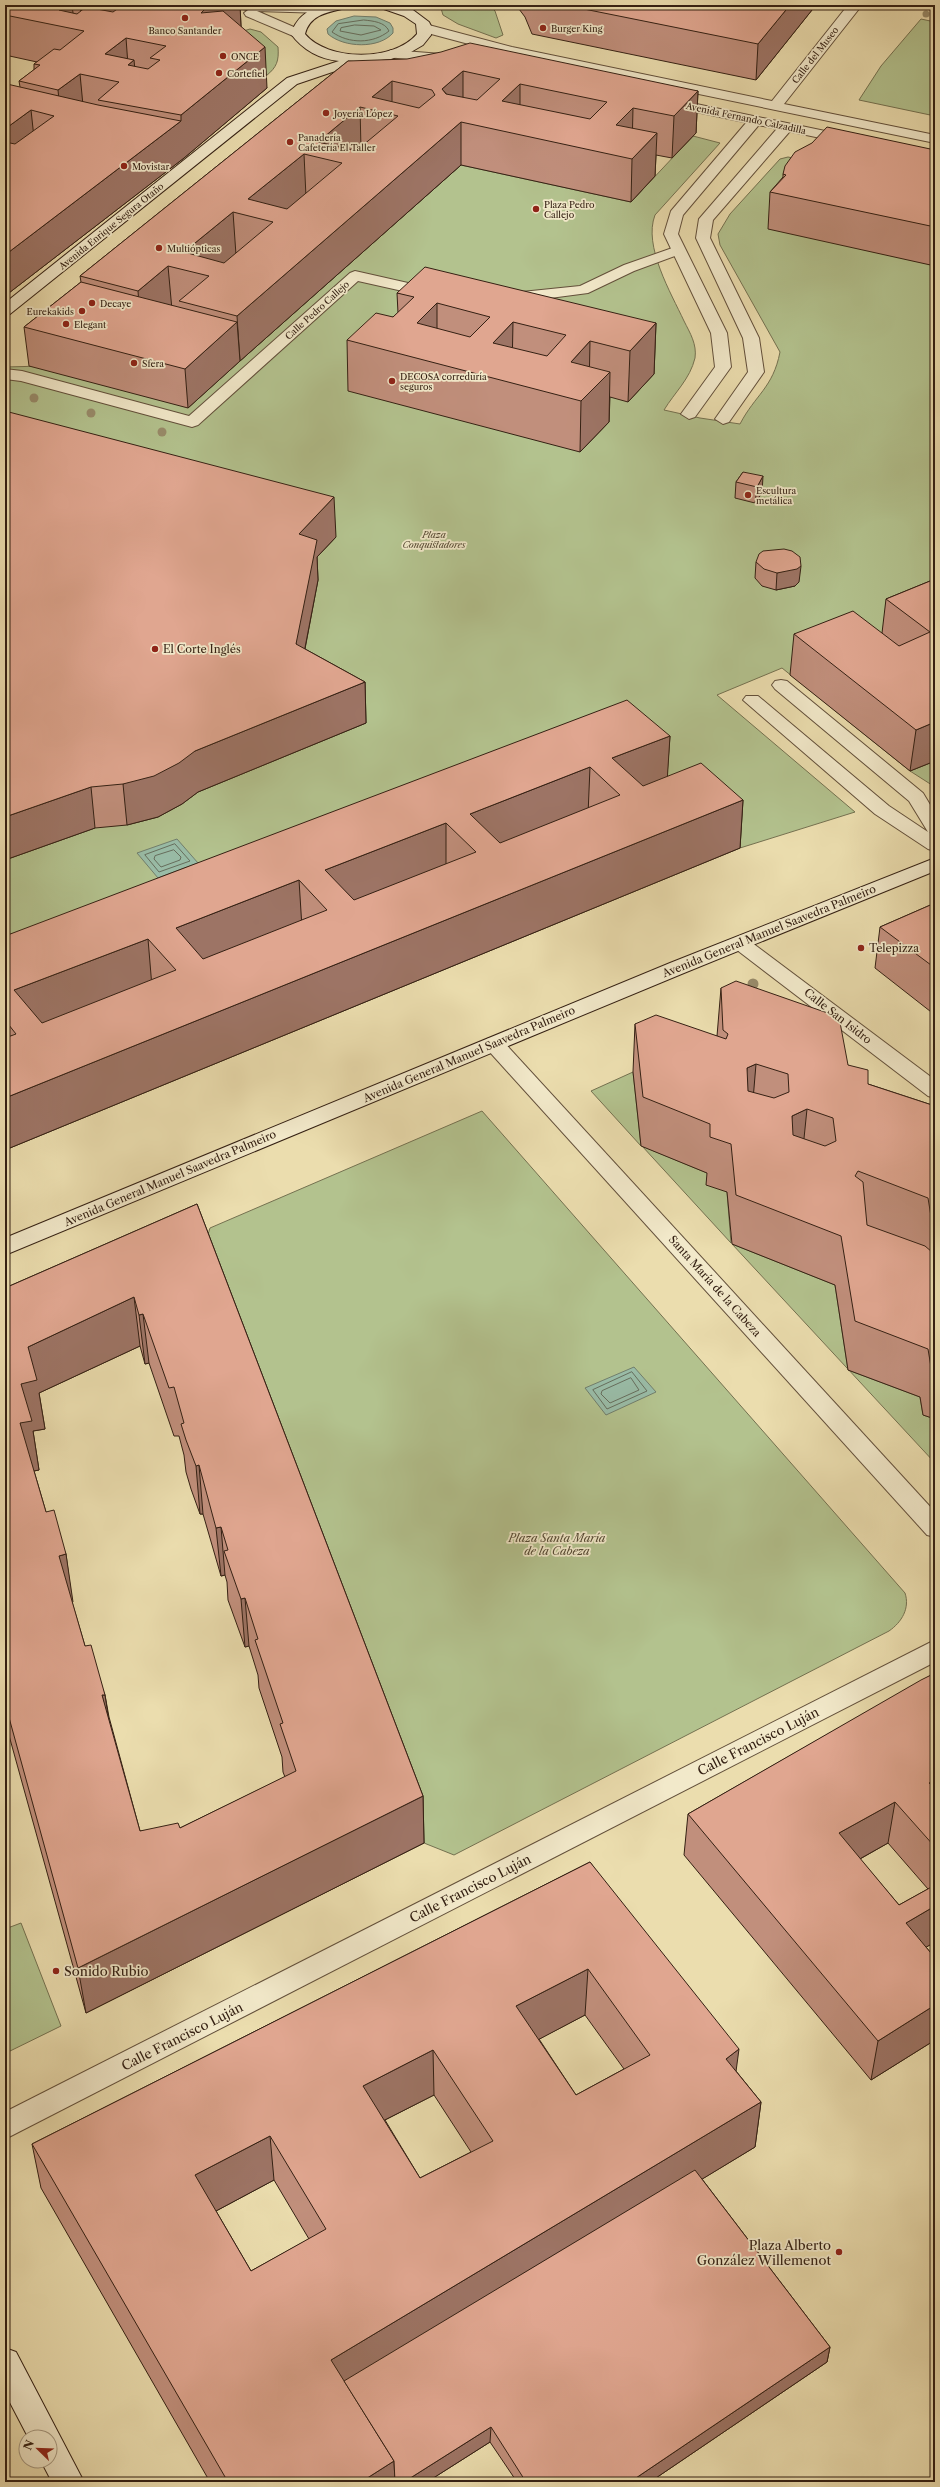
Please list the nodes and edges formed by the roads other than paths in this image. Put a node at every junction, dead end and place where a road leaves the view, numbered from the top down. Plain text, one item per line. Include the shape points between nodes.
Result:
1 (231, 5) edge
2 (242, 5) edge
3 (341, 5) edge
4 (386, 5) edge
5 (855, 5) edge
6 (324, 9) junction
7 (416, 11) edge
8 (424, 28) junction
9 (298, 34) junction
10 (391, 54) junction
11 (361, 58) junction
12 (467, 61) edge
13 (657, 99) edge
14 (775, 106) junction
15 (756, 120) junction
16 (786, 127) junction
17 (935, 139) edge
18 (865, 143) edge
19 (678, 250) junction
20 (452, 295) edge
21 (498, 299) edge
22 (5, 311) edge
23 (5, 374) edge
24 (689, 414) dead end
25 (723, 420) dead end
26 (781, 685) dead end
27 (752, 700) dead end
28 (935, 828) edge
29 (935, 845) edge
30 (935, 864) edge
31 (740, 942) junction
32 (494, 1044) junction
33 (935, 1090) edge
34 (5, 1247) edge
35 (935, 1528) edge
36 (935, 1650) edge
37 (5, 2126) edge
38 (5, 2362) edge
39 (40, 2429) edge
40 (58, 2463) edge
41 (68, 2482) edge

1 - 9 street
2 - 6 street via 276,9
3 - 6 street
4 - 7 street
5 - 14 street, Calle del Museo
6 - 9 street via 303,20
7 - 8 street
8 - 10 street via 423,36 417,43
8 - 14 street, Avenida Fernando Calzadilla via 510,51
9 - 11 street via 301,40 318,51
10 - 11 street
10 - 12 street via 439,56
11 - 22 street, Avenida Enrique Segura Otaño via 292,81
13 - 15 street, Avenida Fernando Calzadilla
14 - 17 street, Avenida Fernando Calzadilla
15 - 16 street, Avenida Fernando Calzadilla
15 - 19 street via 676,214 671,234
16 - 18 street, Avenida Fernando Calzadilla
16 - 25 street via 706,219 703,238 752,338 756,372
19 - 21 street via 629,268 582,290
19 - 24 street via 719,333 723,367
20 - 23 street, Calle Pedro Callejo via 355,276 192,422 22,376
26 - 28 street via 916,797
27 - 29 street via 882,810
30 - 31 street, Avenida General Manuel Saavedra Palmeiro
31 - 32 street, Avenida General Manuel Saavedra Palmeiro
31 - 33 street, Calle San Isidro
32 - 34 street, Avenida General Manuel Saavedra Palmeiro
32 - 35 street, Santa María de la Cabeza
36 - 37 street, Calle Francisco Luján
38 - 39 street
40 - 41 street

